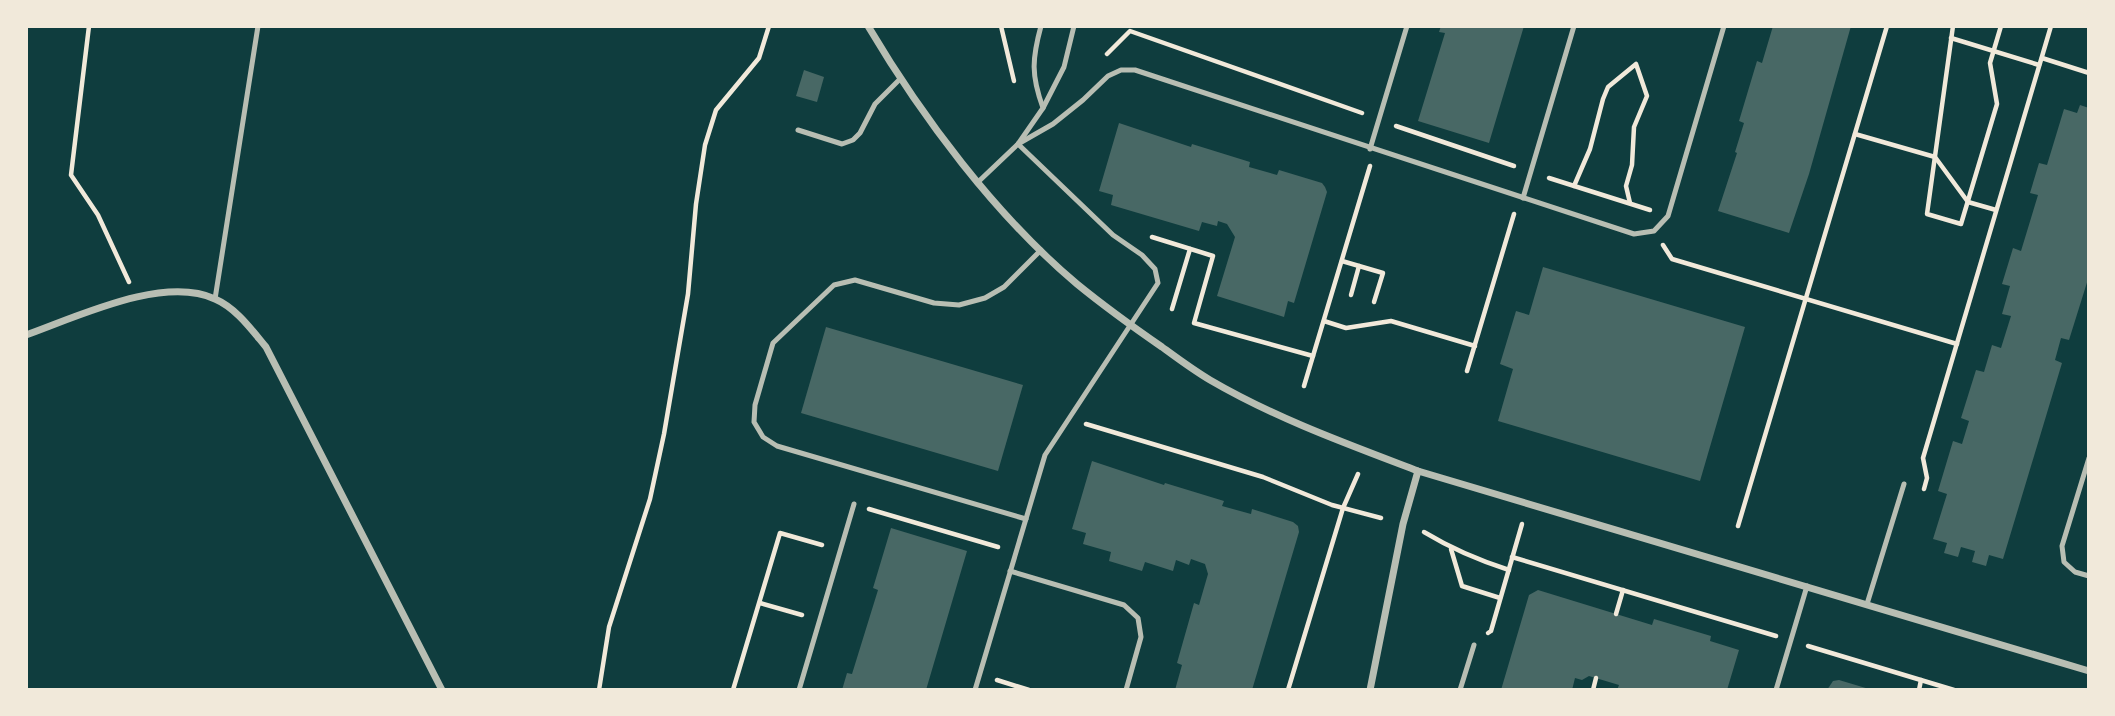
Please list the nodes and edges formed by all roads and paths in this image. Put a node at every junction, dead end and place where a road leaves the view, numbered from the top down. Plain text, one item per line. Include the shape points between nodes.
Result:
1 (89, 26) edge
2 (258, 26) edge
3 (768, 26) edge
4 (867, 26) edge
5 (1041, 26) edge
6 (1074, 26) edge
7 (1406, 26) edge
8 (1574, 26) edge
9 (1724, 26) edge
10 (1887, 26) edge
11 (1952, 26) edge
12 (2001, 26) edge
13 (2051, 26) edge
14 (1951, 38) junction
15 (1993, 51) junction
16 (2042, 58) junction
17 (2039, 65) junction
18 (2089, 73) edge
19 (899, 80) junction
20 (1043, 108) junction
21 (798, 130) dead end
22 (1855, 134) junction
23 (1018, 144) junction
24 (1372, 149) junction
25 (1935, 157) junction
26 (977, 183) junction
27 (1574, 186) dead end
28 (1521, 197) junction
29 (1968, 202) junction
30 (1631, 204) dead end
31 (1997, 210) junction
32 (1654, 231) junction
33 (1113, 235) junction
34 (1190, 248) junction
35 (1041, 250) junction
36 (1342, 261) junction
37 (1359, 266) junction
38 (1351, 295) dead end
39 (135, 296) junction
40 (215, 299) junction
41 (1805, 299) junction
42 (1374, 302) dead end
43 (1172, 309) dead end
44 (1324, 321) junction
45 (1131, 326) junction
46 (26, 335) edge
47 (1957, 344) junction
48 (1475, 346) junction
49 (1313, 356) junction
50 (1467, 371) dead end
51 (1304, 386) dead end
52 (1069, 419) junction
53 (2089, 458) edge
54 (1418, 471) junction
55 (1358, 474) dead end
56 (1904, 484) dead end
57 (2080, 488) junction
58 (1924, 490) dead end
59 (2089, 491) edge
60 (854, 504) joint
61 (1343, 508) junction
62 (1026, 519) junction
63 (1381, 519) dead end
64 (1522, 524) dead end
65 (1738, 526) dead end
66 (1424, 532) dead end
67 (1451, 549) junction
68 (840, 551) junction
69 (1016, 552) junction
70 (1513, 557) junction
71 (1509, 570) junction
72 (1010, 571) junction
73 (2089, 576) edge
74 (1807, 586) junction
75 (1623, 590) junction
76 (1500, 598) junction
77 (760, 603) junction
78 (1867, 604) junction
79 (1616, 614) dead end
80 (819, 621) junction
81 (1791, 641) junction
82 (1474, 646) joint
83 (2089, 671) edge
84 (979, 675) junction
85 (1596, 678) dead end
86 (1922, 680) junction
87 (442, 690) edge
88 (599, 690) edge
89 (733, 690) edge
90 (799, 690) edge
91 (975, 690) edge
92 (1029, 690) edge
93 (1126, 690) edge
94 (1288, 690) edge
95 (1370, 690) edge
96 (1460, 690) edge
97 (1593, 690) edge
98 (1776, 690) edge
99 (1919, 690) edge
100 (1954, 690) edge

1 - 39 path via 71,175 98,215
2 - 40 lane
3 - 88 path via 759,58 716,110 705,145 688,294 664,434 650,499 609,627
4 - 19 street
5 - 20 lane via 1033,56 1034,84
6 - 20 lane via 1064,67
7 - 24 lane
8 - 28 lane
9 - 32 lane via 1668,216
10 - 22 path
11 - 14 path
12 - 15 path
13 - 16 path
14 - 15 path
14 - 25 path
15 - 17 path
15 - 29 path via 1990,63 1997,104
16 - 17 path
16 - 18 path
17 - 31 path
19 - 21 lane via 875,104 853,141 842,144
19 - 26 street
20 - 23 lane
22 - 25 path
22 - 41 path
23 - 24 lane via 1053,124 1108,76 1135,70
23 - 26 lane
23 - 33 lane
24 - 28 lane
24 - 36 path
25 - 29 path
25 - 29 path via 1927,214 1961,224
26 - 35 street
27 - 30 path via 1608,87 1636,64 1647,96 1634,127 1626,186
28 - 32 lane via 1634,234
28 - 48 path
29 - 31 path
31 - 47 path
32 - 41 path via 1672,259
33 - 34 path via 1141,234
33 - 45 lane via 1142,255 1155,269 1158,283
34 - 43 path
34 - 49 path via 1213,256 1194,323
35 - 45 street
35 - 62 lane via 1004,287 959,305 934,303 855,279 834,285 773,343 754,422 763,437 777,446
36 - 37 path
36 - 44 path
37 - 38 path
37 - 42 path via 1383,273
39 - 40 street via 189,291
39 - 46 street
40 - 87 street via 243,319 266,347
41 - 47 path
41 - 65 path
44 - 48 path via 1346,328 1391,321
44 - 49 path
45 - 52 lane
45 - 54 street via 1210,380 1310,430
47 - 58 path via 1923,458
48 - 50 path
49 - 51 path
52 - 61 path via 1263,477
52 - 62 lane via 1045,455
53 - 57 lane
54 - 74 street
54 - 95 street
55 - 61 path
56 - 78 lane
57 - 59 lane
57 - 73 lane via 2062,546 2064,562
60 - 68 lane
60 - 69 path
61 - 63 path
61 - 94 path
62 - 69 lane
64 - 70 path
66 - 67 path
67 - 71 path
67 - 76 path via 1462,586
68 - 77 path via 780,533
68 - 80 lane
69 - 72 lane
70 - 71 path
70 - 75 path
71 - 76 path
72 - 84 lane
72 - 93 lane via 1124,605 1138,618 1141,637
74 - 78 street
74 - 81 lane
75 - 79 path
75 - 81 path
76 - 82 path via 1491,631
77 - 80 path
77 - 89 path
78 - 83 street
80 - 90 lane
81 - 86 path
81 - 98 lane
82 - 96 lane
84 - 91 lane
84 - 92 path
85 - 97 path
86 - 99 path
86 - 100 path

